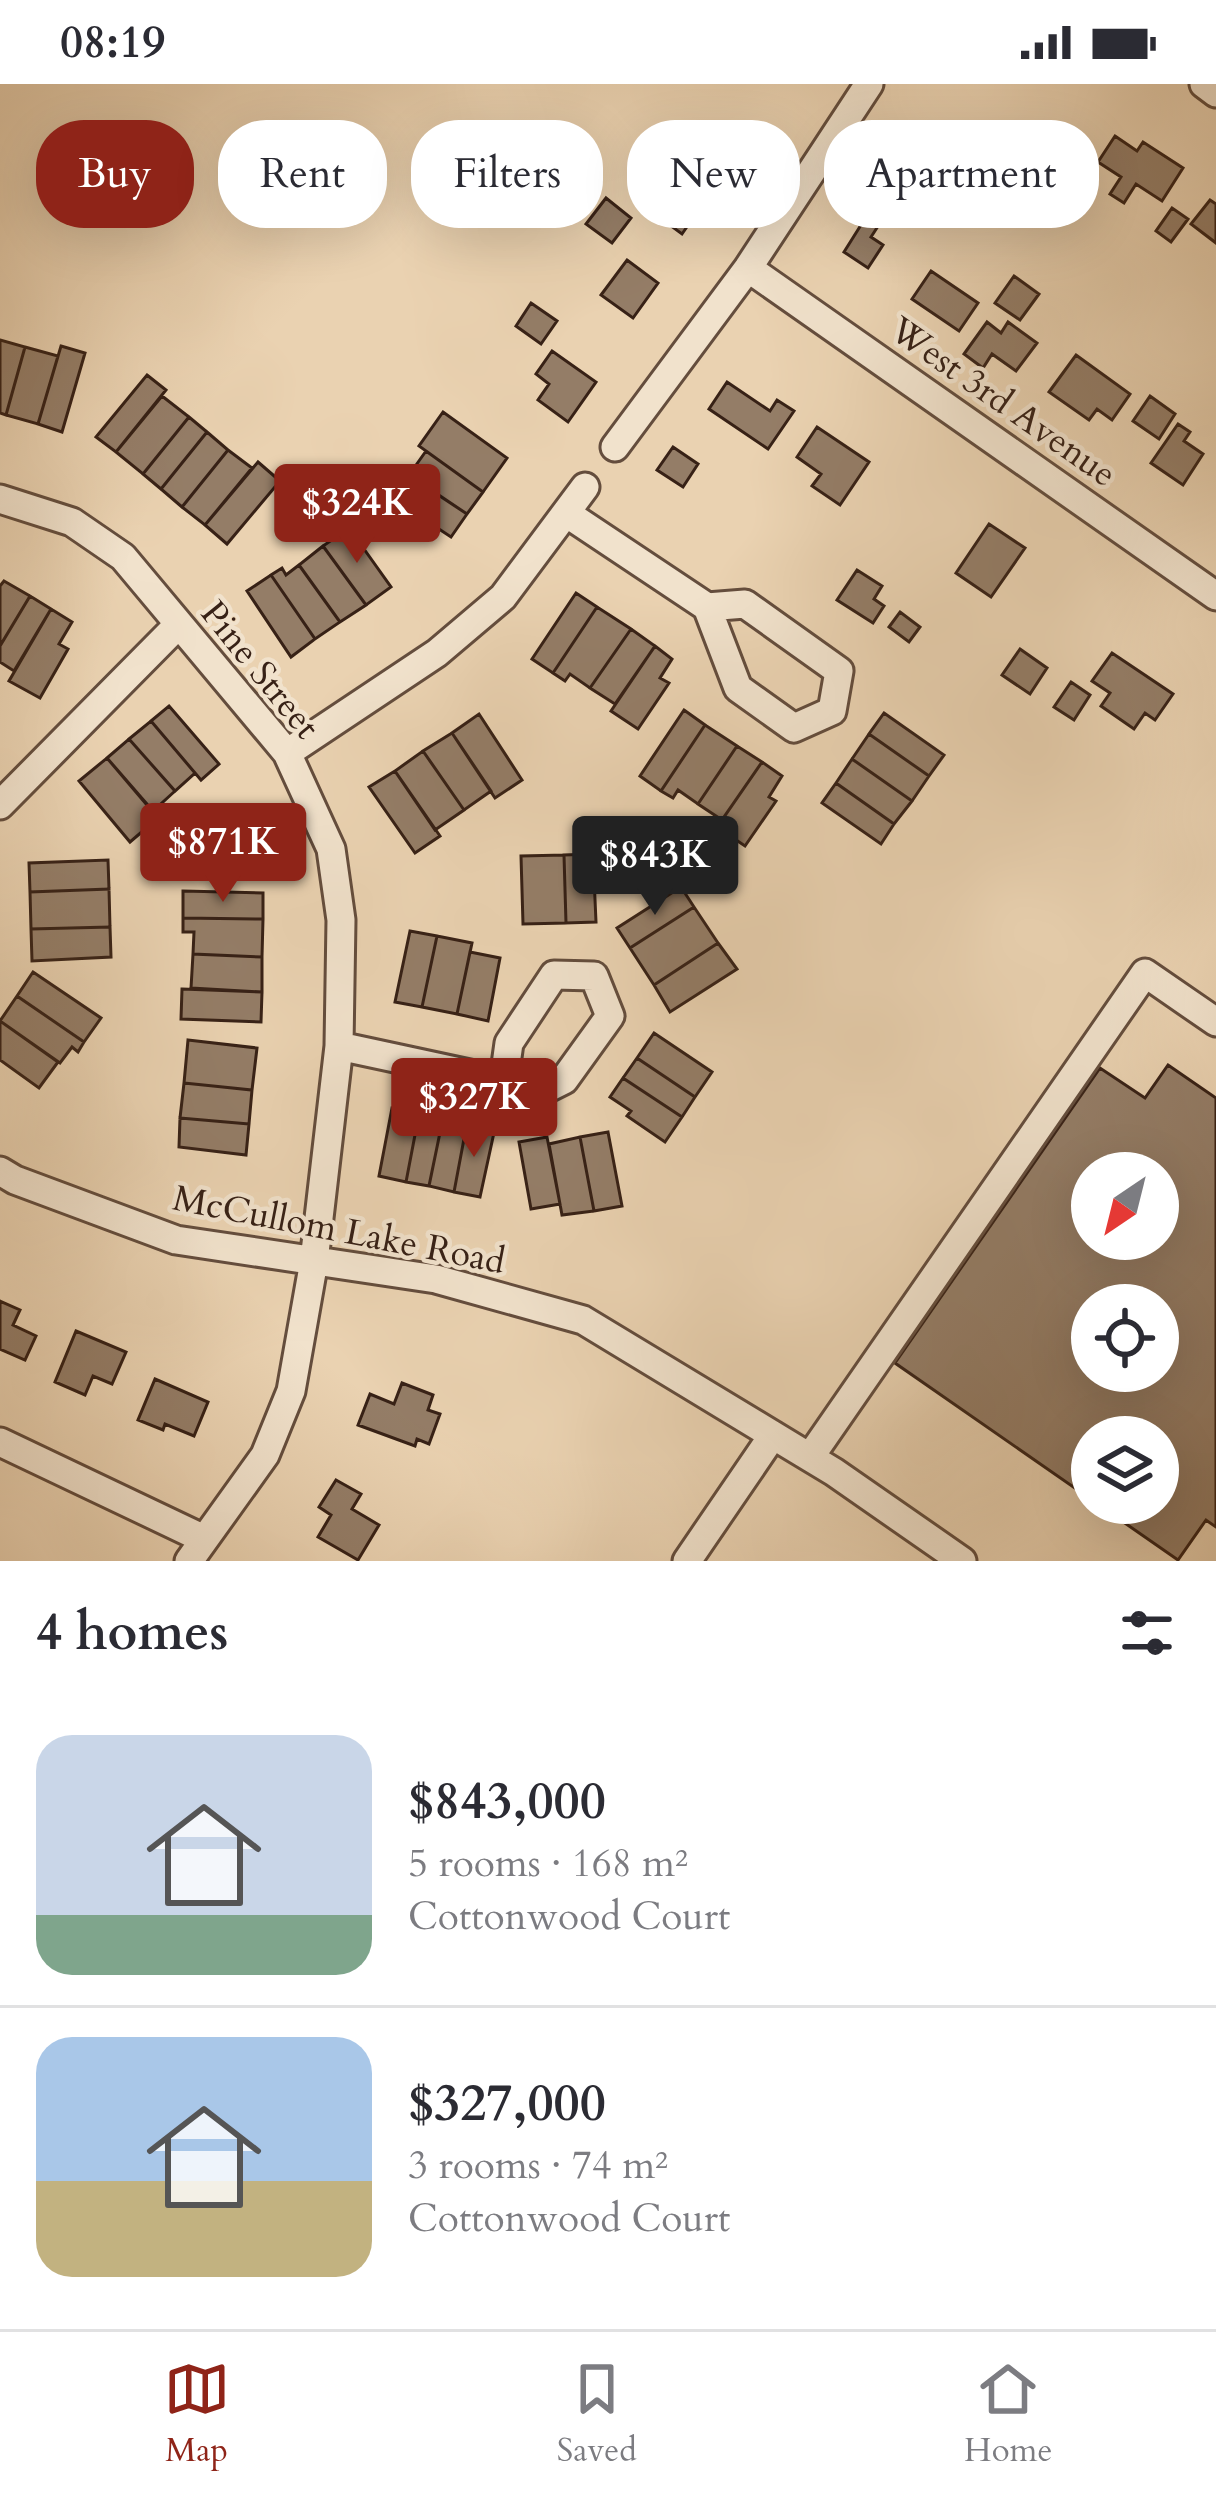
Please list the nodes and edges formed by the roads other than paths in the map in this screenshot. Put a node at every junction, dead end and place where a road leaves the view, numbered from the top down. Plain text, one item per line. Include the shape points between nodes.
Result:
1 (869, 84) edge
2 (1204, 84) edge
3 (1216, 93) edge
4 (748, 268) junction
5 (615, 447) dead end
6 (585, 487) dead end
7 (0, 499) edge
8 (566, 513) junction
9 (1216, 596) edge
10 (707, 607) junction
11 (178, 626) junction
12 (287, 753) junction
13 (0, 805) edge
14 (1216, 1022) edge
15 (339, 1046) junction
16 (504, 1079) junction
17 (0, 1171) edge
18 (314, 1261) junction
19 (773, 1435) junction
20 (0, 1442) edge
21 (810, 1457) junction
22 (196, 1550) edge
23 (687, 1561) edge
24 (962, 1561) edge

1 - 4 street
2 - 3 street
4 - 5 street
4 - 9 street, West 3rd Avenue
6 - 8 street
7 - 11 street, Pine Street via 72,522 123,557
8 - 10 street
8 - 12 street via 503,597 436,653
10 - 10 street via 738,688 794,728 832,711 839,671 745,604
11 - 12 street, Pine Street
11 - 13 street
12 - 15 street, Pine Street via 331,849 341,920
14 - 21 street via 1145,973
15 - 16 street
15 - 18 street, Pine Street
16 - 16 street via 544,1090 564,1080 610,1016 594,976 554,975 508,1043
17 - 18 street, McCullom Lake Road via 176,1240
18 - 19 street, McCullom Lake Road via 436,1279 583,1320
18 - 22 street, Pine Street via 291,1390 265,1455
19 - 21 street, McCullom Lake Road
19 - 23 street
20 - 22 street
21 - 24 street, McCullom Lake Road

